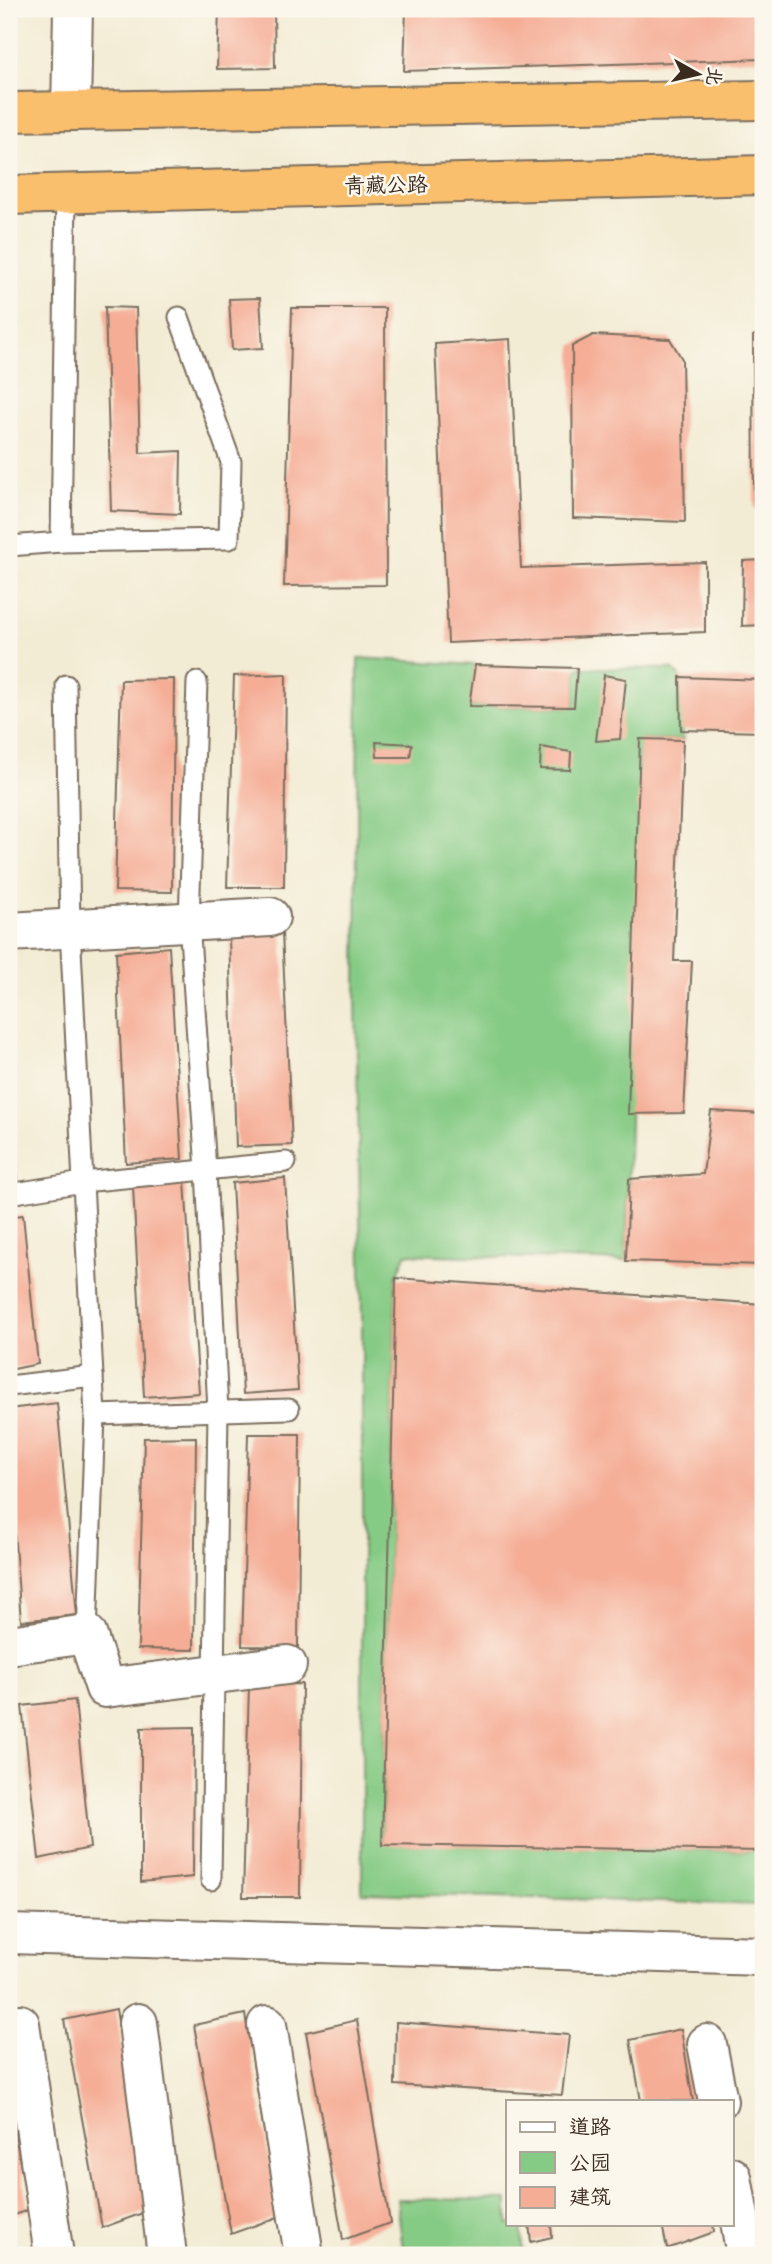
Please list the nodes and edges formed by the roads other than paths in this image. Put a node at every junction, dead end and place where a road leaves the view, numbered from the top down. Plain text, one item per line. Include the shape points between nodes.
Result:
1 (73, 9) edge
2 (763, 100) edge
3 (71, 111) junction
4 (9, 112) edge
5 (763, 175) edge
6 (66, 193) junction
7 (9, 195) edge
8 (179, 317) dead end
9 (61, 542) junction
10 (9, 546) edge
11 (197, 682) dead end
12 (66, 685) dead end
13 (270, 917) dead end
14 (189, 921) junction
15 (70, 929) junction
16 (9, 933) edge
17 (286, 1162) dead end
18 (206, 1170) junction
19 (83, 1182) junction
20 (9, 1194) edge
21 (93, 1376) junction
22 (9, 1386) edge
23 (289, 1409) dead end
24 (218, 1411) junction
25 (95, 1415) junction
26 (87, 1634) junction
27 (9, 1645) edge
28 (287, 1665) dead end
29 (215, 1674) junction
30 (211, 1880) dead end
31 (9, 1934) edge
32 (763, 1956) edge
33 (138, 2023) dead end
34 (20, 2024) dead end
35 (267, 2025) dead end
36 (707, 2043) dead end
37 (718, 2100) edge
38 (734, 2188) edge
39 (54, 2255) edge
40 (167, 2255) edge
41 (304, 2255) edge
42 (746, 2255) edge

1 - 3 street
2 - 3 highway
3 - 4 highway
5 - 6 highway, 青藏公路
6 - 7 highway, 青藏公路
6 - 9 lane
8 - 9 lane via 231,462 229,539
9 - 10 lane
11 - 14 lane
12 - 15 lane
13 - 14 street
14 - 15 street
14 - 18 lane
15 - 16 street
15 - 19 lane
17 - 18 lane
18 - 19 lane
18 - 24 lane
19 - 20 lane
19 - 21 lane
21 - 22 lane
21 - 25 lane
23 - 24 lane
24 - 25 lane
24 - 29 lane
25 - 26 lane
26 - 27 street
26 - 29 street via 105,1688
28 - 29 street
29 - 30 lane
31 - 32 street
33 - 40 street
34 - 39 street
35 - 41 street
36 - 37 street
38 - 42 street

